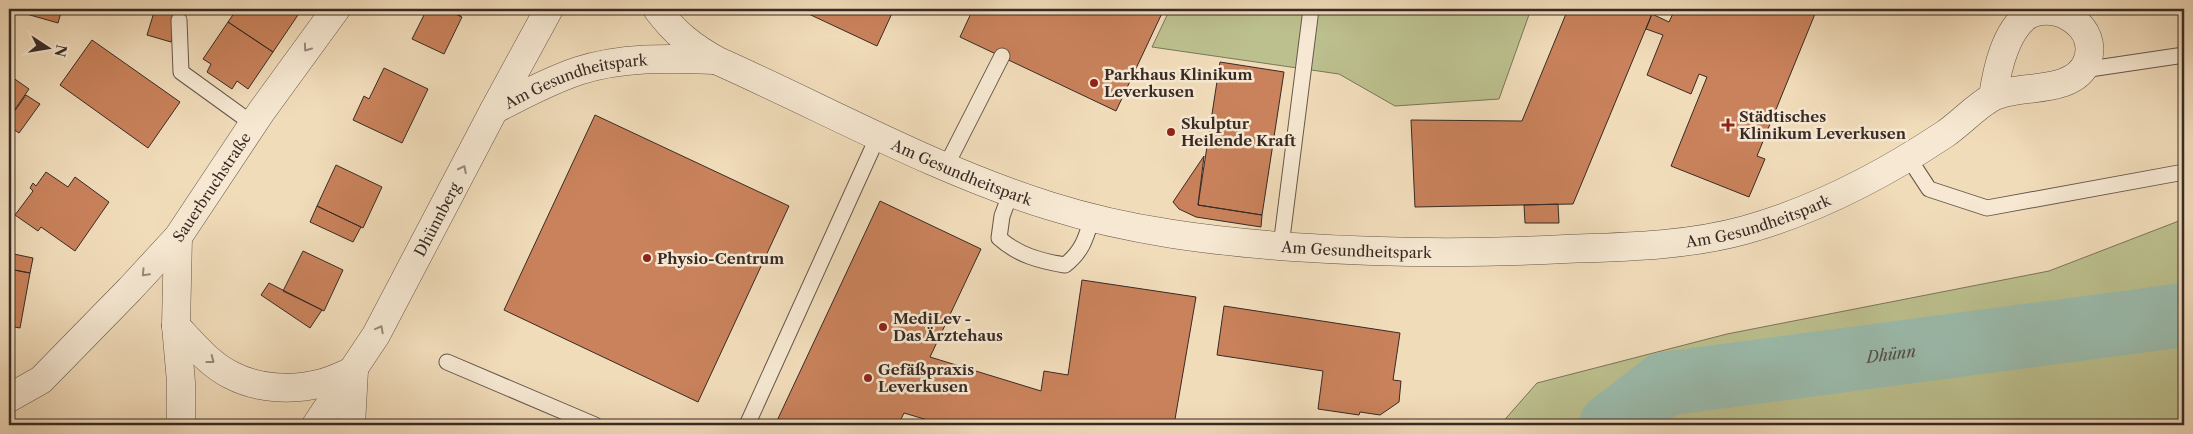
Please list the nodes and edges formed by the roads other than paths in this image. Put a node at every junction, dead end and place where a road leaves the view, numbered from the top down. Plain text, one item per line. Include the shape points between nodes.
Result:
1 (336, 9) edge
2 (549, 9) edge
3 (657, 9) edge
4 (1311, 9) edge
5 (179, 20) dead end
6 (2184, 55) edge
7 (1002, 56) dead end
8 (718, 61) junction
9 (2083, 70) junction
10 (1993, 96) junction
11 (494, 110) junction
12 (254, 124) junction
13 (878, 136) junction
14 (1908, 157) junction
15 (946, 166) junction
16 (2184, 172) edge
17 (1010, 192) junction
18 (1092, 218) junction
19 (178, 237) junction
20 (1281, 246) junction
21 (176, 326) junction
22 (447, 362) dead end
23 (354, 370) junction
24 (9, 398) edge
25 (181, 425) edge
26 (316, 425) edge
27 (351, 425) edge
28 (595, 425) edge
29 (747, 425) edge

1 -> 12 street, Sauerbruchstraße
2 - 11 street, Dhünnberg
3 - 8 street, Am Gesundheitspark via 679,36
4 - 20 lane
5 - 12 lane via 181,72
6 - 9 lane
7 - 15 lane
8 - 11 street, Am Gesundheitspark via 673,58 599,66 559,78
8 - 13 street, Am Gesundheitspark
9 - 10 street, Am Gesundheitspark via 2074,78 2060,83
9 - 10 street via 2090,52 2085,29 2079,21 2058,10 2032,12 2008,40
10 - 14 street, Am Gesundheitspark via 1950,131
23 -> 11 street, Dhünnberg via 381,327
12 - 19 street, Sauerbruchstraße
13 - 15 street, Am Gesundheitspark
13 - 29 lane
14 - 16 lane via 1929,189 1987,208
14 - 20 street, Am Gesundheitspark via 1795,213 1745,230 1691,241 1480,253
15 - 17 street, Am Gesundheitspark
17 - 18 street, Am Gesundheitspark
17 - 18 lane via 999,238 1013,250 1043,260 1065,264 1077,256
18 - 20 street, Am Gesundheitspark via 1186,236
19 - 21 street, Sauerbruchstraße
19 -> 24 street via 41,380
21 -> 23 street via 202,354 230,375 261,385 290,389 322,383
21 - 25 street, Sauerbruchstraße
22 - 28 lane
23 - 26 street, Dhünnberg
23 - 27 street

